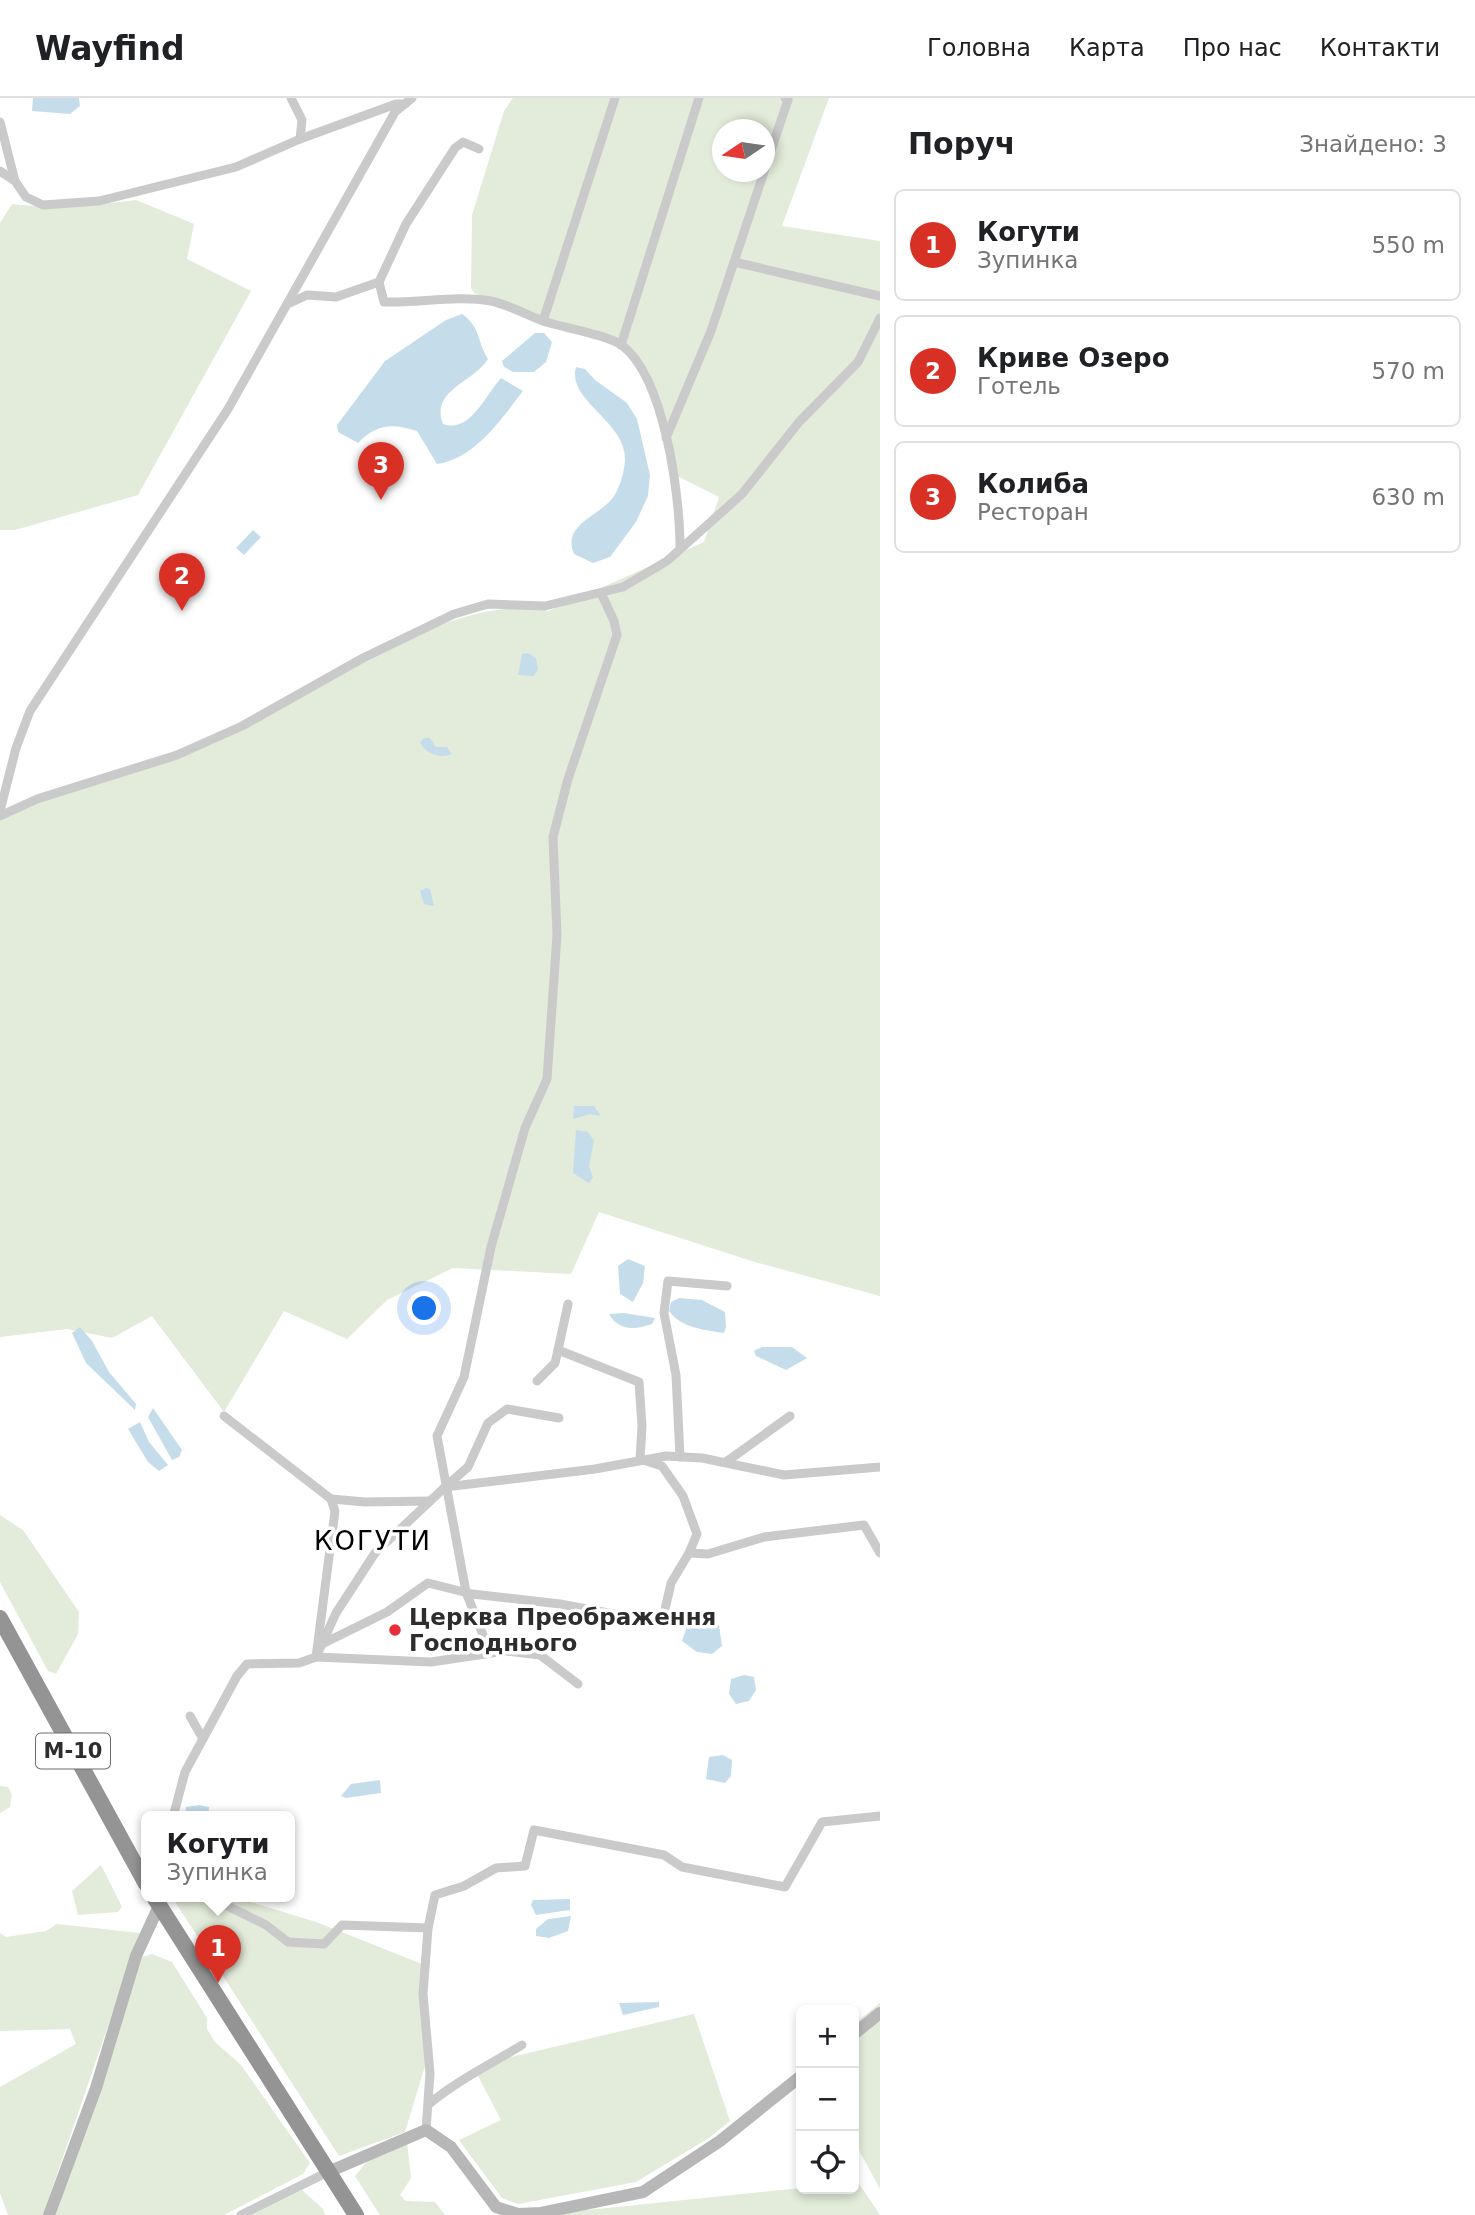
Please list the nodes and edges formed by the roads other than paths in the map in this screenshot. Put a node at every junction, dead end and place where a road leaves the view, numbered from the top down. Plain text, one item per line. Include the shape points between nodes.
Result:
1 (291, 98) edge
2 (615, 98) edge
3 (699, 98) edge
4 (785, 98) edge
5 (409, 101) edge
6 (0, 122) edge
7 (775, 138) edge
8 (300, 139) junction
9 (479, 149) dead end
10 (0, 171) edge
11 (15, 181) junction
12 (760, 182) edge
13 (734, 262) junction
14 (379, 282) junction
15 (880, 296) edge
16 (288, 304) junction
17 (880, 318) edge
18 (543, 321) junction
19 (621, 345) junction
20 (666, 438) junction
21 (680, 548) junction
22 (601, 593) junction
23 (0, 813) edge
24 (727, 1286) dead end
25 (568, 1304) dead end
26 (558, 1350) junction
27 (537, 1381) dead end
28 (224, 1416) dead end
29 (790, 1416) dead end
30 (559, 1418) dead end
31 (680, 1457) junction
32 (640, 1459) junction
33 (726, 1462) junction
34 (880, 1467) edge
35 (445, 1487) junction
36 (331, 1499) junction
37 (430, 1501) junction
38 (689, 1553) junction
39 (880, 1553) edge
40 (466, 1592) junction
41 (0, 1618) edge
42 (322, 1644) junction
43 (490, 1653) junction
44 (316, 1657) junction
45 (578, 1684) dead end
46 (190, 1716) dead end
47 (203, 1739) junction
48 (175, 1811) edge
49 (880, 1816) edge
50 (141, 1873) edge
51 (156, 1902) edge
52 (219, 1902) edge
53 (428, 1928) junction
54 (880, 2013) edge
55 (859, 2030) edge
56 (522, 2045) dead end
57 (796, 2081) edge
58 (429, 2104) junction
59 (426, 2130) junction
60 (328, 2172) junction
61 (48, 2215) edge
62 (241, 2215) edge
63 (356, 2215) edge

1 - 8 street via 302,120
2 - 18 street
3 - 19 street
4 - 7 street
5 - 8 street
5 - 16 street via 395,112
6 - 11 street
8 - 11 street via 236,167 99,201 43,205 26,197
9 - 14 street via 463,142 455,148 406,223
10 - 11 street
12 - 13 street
13 - 15 street
13 - 20 street
14 - 16 street via 335,297 307,295
14 - 18 street via 384,302 493,301
16 - 23 street via 232,410 30,711
17 - 21 street via 858,362 799,422 742,494
18 - 19 street
19 - 20 street via 647,379
20 - 21 street via 680,515
21 - 22 street via 623,587
22 - 23 street via 545,606 488,604 454,614 188,750
22 - 35 street via 617,635 553,837 557,935 547,1079 525,1128 491,1247 464,1377 437,1436
24 - 31 street via 668,1282 664,1313 676,1375
25 - 26 street
26 - 27 street via 555,1363
26 - 32 street via 639,1382
28 - 36 street
29 - 33 street
30 - 35 street via 507,1409 488,1423 468,1467
31 - 32 street
31 - 33 street
32 - 35 street via 595,1469
32 - 38 street via 662,1466 683,1496 697,1534
33 - 34 street via 784,1475
35 - 37 street
35 - 40 street
36 - 37 street
36 - 44 street via 335,1511
37 - 42 street via 375,1553 336,1613
38 - 39 street via 708,1554 764,1537 864,1525
38 - 40 street via 671,1583 662,1623
40 - 42 street via 428,1583 387,1612
40 - 43 street
41 - 50 highway, М-10
42 - 44 street
43 - 44 street via 430,1662
43 - 45 street via 540,1654
44 - 47 street via 299,1663 247,1664
46 - 47 street
47 - 48 street via 185,1772
49 - 53 street via 822,1822 785,1887 682,1867 664,1855 534,1830 525,1866 496,1868 464,1886 435,1895
51 - 60 highway
51 - 61 street via 96,2088
52 - 53 street via 266,1925 288,1942 324,1944 342,1925
53 - 58 street via 423,1993
54 - 55 street
56 - 58 street via 458,2080
57 - 59 street via 720,2141 643,2192 541,2213 518,2214 496,2207 452,2147
58 - 59 street
59 - 60 street
60 - 62 street
60 - 63 highway

